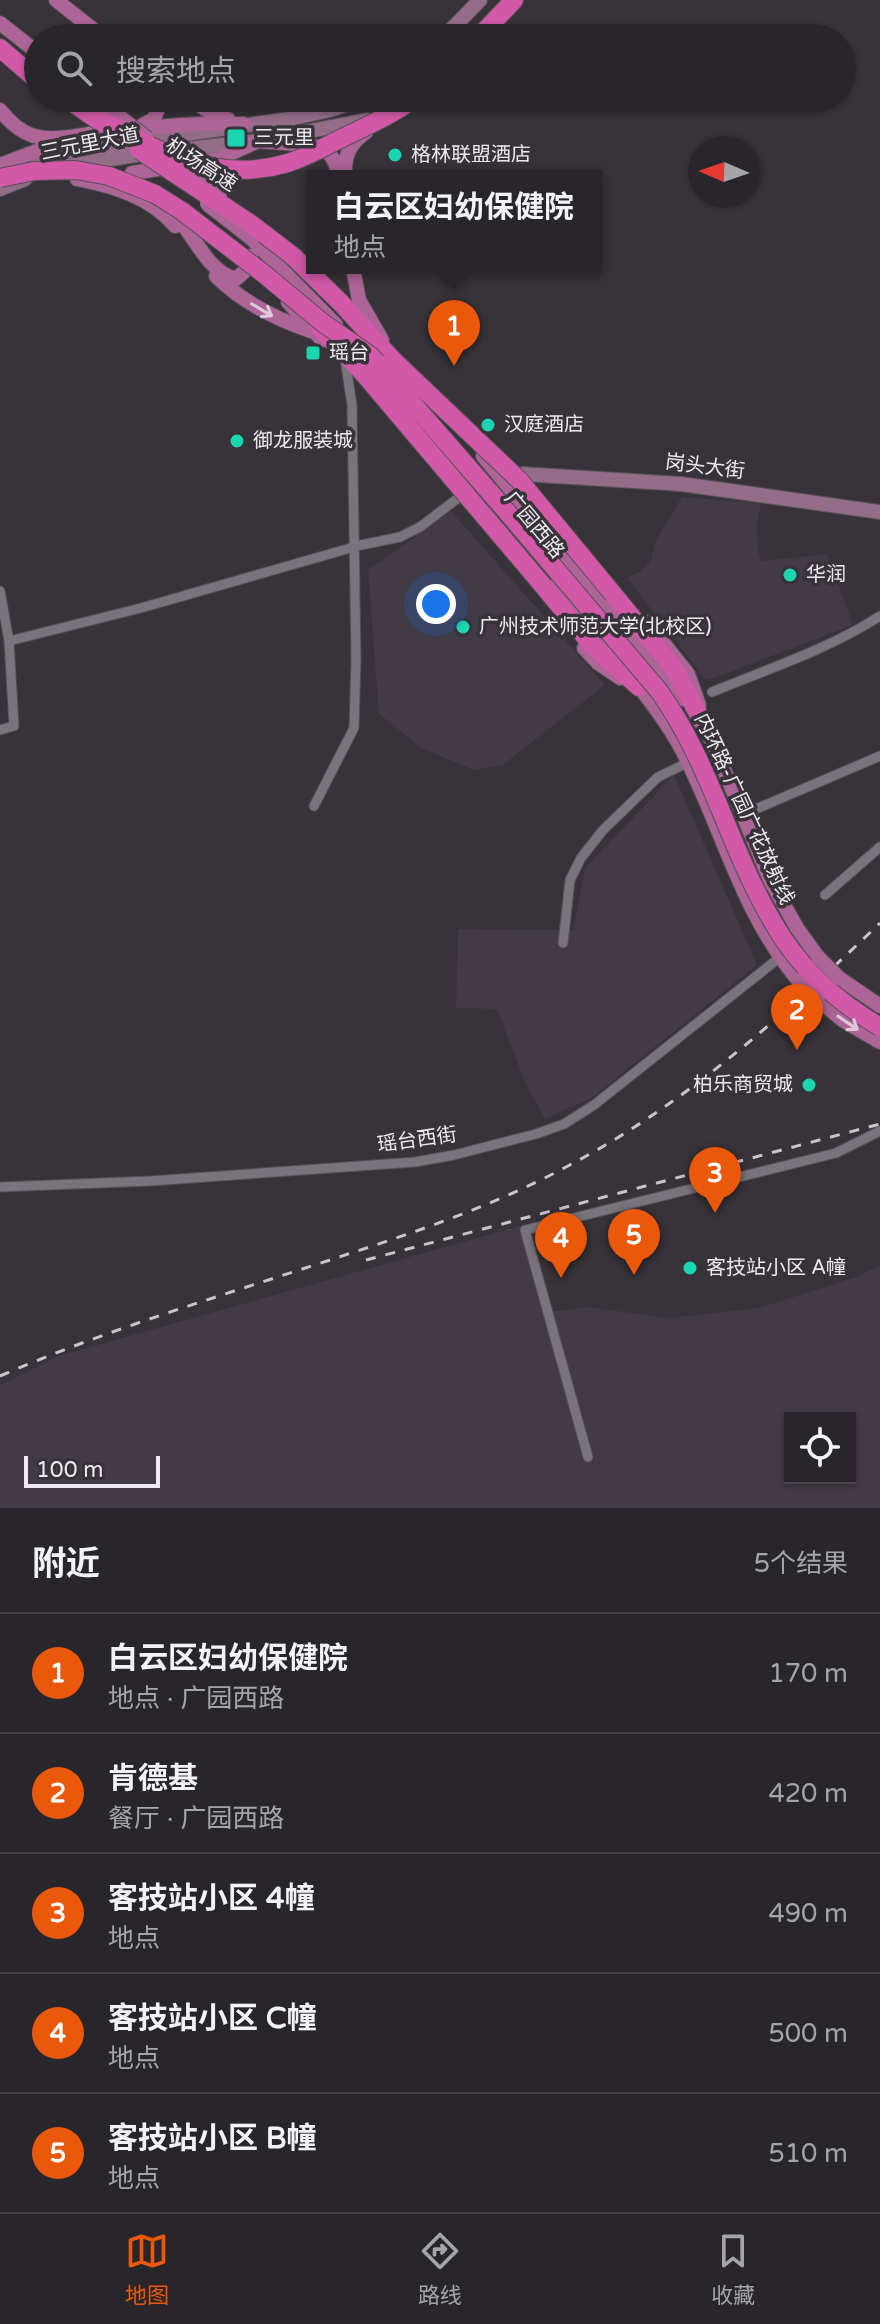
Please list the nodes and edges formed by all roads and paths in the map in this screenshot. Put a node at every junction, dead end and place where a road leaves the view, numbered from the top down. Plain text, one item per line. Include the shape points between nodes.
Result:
1 (56, 0) edge
2 (69, 0) edge
3 (480, 0) edge
4 (501, 0) edge
5 (514, 0) edge
6 (521, 0) edge
7 (0, 23) edge
8 (86, 24) edge
9 (99, 24) edge
10 (457, 24) edge
11 (478, 24) edge
12 (491, 24) edge
13 (498, 24) edge
14 (24, 42) edge
15 (1, 48) edge
16 (24, 66) edge
17 (0, 110) edge
18 (88, 112) edge
19 (100, 112) edge
20 (101, 112) edge
21 (103, 112) edge
22 (157, 112) edge
23 (209, 112) edge
24 (321, 112) edge
25 (380, 112) edge
26 (390, 112) edge
27 (394, 112) edge
28 (244, 124) junction
29 (133, 129) junction
30 (78, 135) junction
31 (258, 141) junction
32 (0, 165) edge
33 (336, 170) edge
34 (345, 170) edge
35 (135, 171) junction
36 (36, 175) junction
37 (0, 178) edge
38 (0, 189) edge
39 (257, 233) junction
40 (306, 266) edge
41 (306, 266) edge
42 (315, 274) edge
43 (354, 274) edge
44 (280, 288) junction
45 (315, 333) junction
46 (389, 353) junction
47 (346, 366) junction
48 (419, 381) junction
49 (398, 396) junction
50 (439, 404) junction
51 (408, 439) junction
52 (458, 465) junction
53 (523, 474) junction
54 (475, 485) junction
55 (536, 489) junction
56 (458, 498) junction
57 (880, 512) edge
58 (548, 533) junction
59 (355, 547) junction
60 (0, 591) edge
61 (880, 616) edge
62 (9, 641) junction
63 (639, 687) junction
64 (712, 692) dead end
65 (702, 721) junction
66 (0, 730) edge
67 (880, 756) edge
68 (689, 762) junction
69 (314, 806) dead end
70 (742, 815) junction
71 (880, 847) edge
72 (775, 891) junction
73 (825, 895) dead end
74 (748, 904) junction
75 (563, 943) dead end
76 (779, 958) junction
77 (880, 1006) edge
78 (880, 1014) edge
79 (880, 1027) edge
80 (880, 1042) edge
81 (880, 1131) edge
82 (0, 1187) edge
83 (588, 1457) dead end

1 - 8 main road
2 - 9 main road
3 - 10 main road
4 - 11 highway
5 - 12 highway
6 - 13 main road
7 - 14 main road
15 - 16 highway
17 - 30 main road via 12,124 37,137
18 - 39 main road, 广园西路, bridge
19 - 40 highway, 机场高速, bridge via 133,146
20 - 39 main road, 广园西路, bridge
21 - 26 highway, bridge via 172,156 248,171 330,145
22 - 29 main road via 148,124
23 - 28 main road
24 - 28 main road, 三元里大道
25 - 31 main road, 三元里大道 via 333,128
27 - 34 main road via 356,139
28 - 29 main road
28 - 32 main road, 三元里大道
29 - 30 main road
30 - 32 main road
31 - 33 main road via 319,147 334,160
31 - 35 main road via 219,159
31 - 36 main road, 三元里大道 via 108,158
35 - 36 street
35 - 39 main road via 129,184 178,217 225,275 241,275
36 - 38 main road, 三元里大道
36 -> 45 main road via 91,182 148,203 170,220 229,288 275,318
37 - 44 highway, bridge via 76,170 129,183 182,211
39 - 41 main road, 广园西路
39 - 45 main road via 275,286
39 - 49 main road, 广园西路
42 - 46 highway, 机场高速
43 - 46 main road, 广园西路 via 359,300
44 - 63 highway, bridge via 364,374 592,645
44 - 79 highway, 内环路-广园广花放射线, bridge via 382,367 652,682 692,743 749,877 783,940 829,992
45 - 47 main road
46 - 48 main road, 广园西路
46 - 65 highway, bridge via 519,480 673,667
46 - 78 highway, 内环路-广园广花放射线, bridge via 665,680 707,745 789,927 831,977
47 - 51 main road
47 - 59 street via 352,405
48 - 49 main road
48 - 50 main road, 广园西路
49 - 52 main road, 广园西路
50 - 53 main road
50 - 58 main road, 广园西路
51 - 52 main road
51 - 56 main road
52 - 54 main road, 广园西路
53 - 55 main road
53 - 57 main road, 岗头大街 via 681,484
54 - 56 street
54 - 63 main road, 广园西路
55 - 58 main road
55 - 65 main road via 680,662 693,684
56 - 59 street via 412,532
56 - 63 main road via 589,654 615,676
58 - 65 main road, 广园西路
59 - 62 street
59 - 69 street via 354,728
60 - 62 street
61 - 64 street
62 - 66 street via 14,726
63 - 68 main road, 广园西路
65 - 70 main road, 广园西路
67 - 70 street
68 - 74 main road, 广园西路
68 - 75 street via 658,777 581,858 570,880
70 - 72 main road, 广园西路
71 - 73 street
72 - 74 main road via 766,905
72 - 77 main road, 广园西路, bridge via 818,957
74 - 76 main road, 广园西路
76 -> 80 main road, 广园西路, bridge via 818,1000
76 - 82 street, 瑶台西街 via 594,1105 564,1124 520,1139 386,1164
81 - 83 street via 836,1153 525,1230

